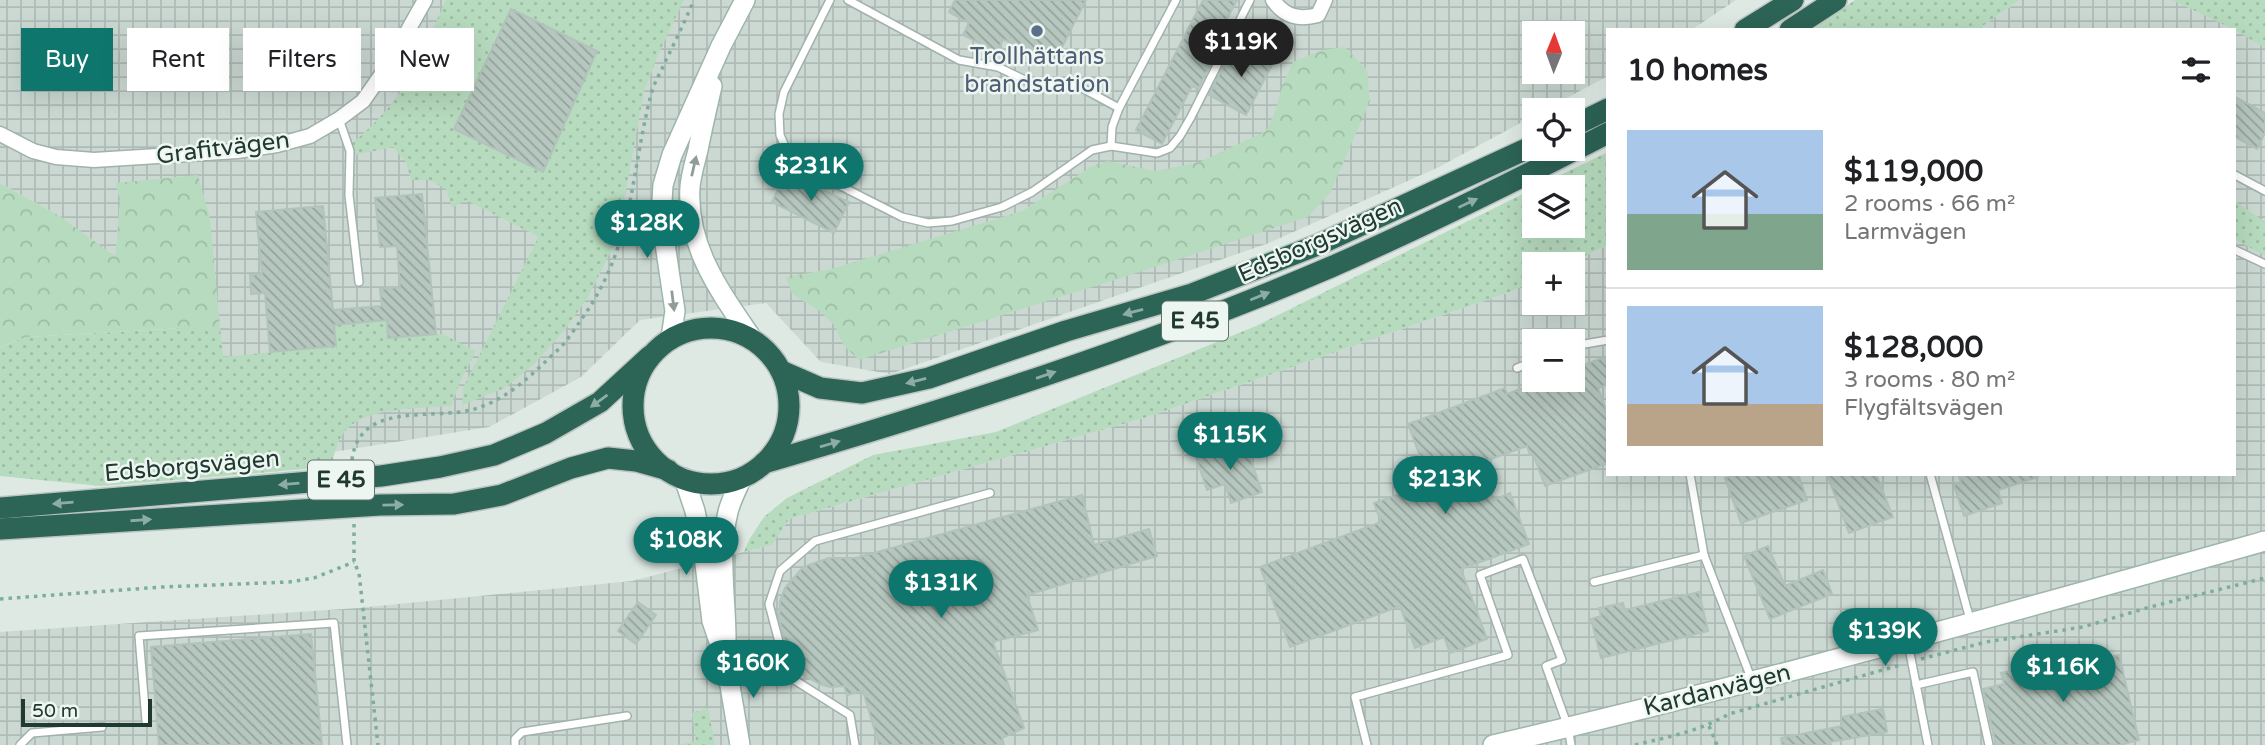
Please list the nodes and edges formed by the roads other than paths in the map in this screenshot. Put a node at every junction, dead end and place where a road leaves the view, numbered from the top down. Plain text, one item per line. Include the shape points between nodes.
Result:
1 (425, 0) edge
2 (745, 0) edge
3 (830, 0) edge
4 (848, 0) edge
5 (1176, 0) edge
6 (1250, 0) edge
7 (1273, 0) edge
8 (1325, 0) edge
9 (1793, 0) edge
10 (1836, 0) edge
11 (1748, 28) edge
12 (1793, 28) edge
13 (721, 46) junction
14 (1119, 108) junction
15 (1606, 109) edge
16 (339, 119) junction
17 (1585, 120) edge
18 (0, 134) edge
19 (1606, 134) edge
20 (1111, 146) junction
21 (1522, 151) edge
22 (2236, 176) edge
23 (2265, 191) edge
24 (2236, 250) edge
25 (2265, 264) edge
26 (359, 282) dead end
27 (671, 338) junction
28 (753, 340) junction
29 (1606, 340) edge
30 (1585, 344) edge
31 (650, 356) junction
32 (1522, 366) edge
33 (1517, 368) dead end
34 (781, 371) junction
35 (764, 463) junction
36 (676, 474) junction
37 (1690, 476) edge
38 (1931, 476) edge
39 (742, 477) junction
40 (990, 493) dead end
41 (0, 508) edge
42 (0, 529) edge
43 (2265, 541) edge
44 (1704, 555) junction
45 (1594, 582) dead end
46 (1971, 624) junction
47 (1907, 641) junction
48 (726, 662) junction
49 (1753, 682) junction
50 (1916, 685) junction
51 (627, 716) dead end
52 (146, 721) dead end
53 (102, 727) dead end
54 (1570, 736) edge
55 (20, 745) edge
56 (347, 745) edge
57 (516, 745) edge
58 (740, 745) edge
59 (855, 745) edge
60 (1367, 745) edge
61 (1493, 745) edge
62 (1928, 745) edge
63 (1989, 745) edge

1 - 16 street, Grafitvägen via 363,101
2 - 13 street
3 - 20 lane via 784,92 779,114 787,151 817,174 902,217 928,223 952,221 1032,192 1092,150
4 - 14 lane via 959,60 998,67 1035,85 1080,87
5 - 14 lane
6 - 20 lane via 1191,117 1170,148 1157,153
7 - 8 street via 1280,10 1302,19 1318,15
9 - 11 highway
10 - 12 highway
13 -> 27 street via 663,185 661,217 675,311
28 -> 13 street via 704,264 690,204 690,184
14 - 20 lane
15 - 17 highway
16 - 18 street, Grafitvägen via 310,136 276,145 94,160 56,157
16 - 26 lane via 349,151
35 -> 19 highway, Edsborgsvägen / E 45 via 913,420 1202,319 1332,266
21 -> 34 highway, Edsborgsvägen / E 45 via 1320,244 1192,294 929,378 862,393 820,388
22 - 23 lane
24 - 25 lane
27 - 28 highway, E 45 via 712,327
27 - 31 highway, E 45
28 - 34 highway, E 45
29 - 30 lane
31 - 36 highway, E 45 via 634,391 634,417 649,453
31 -> 41 highway, Edsborgsvägen / E 45 via 600,402 494,455 381,476
32 - 33 lane
34 - 35 highway, E 45 via 789,400 788,419 782,439
35 - 39 highway, E 45
36 - 39 highway, E 45 via 713,483
42 -> 36 highway, Edsborgsvägen / E 45 via 454,503 502,495 608,458
36 - 48 street via 695,511 712,621
37 - 44 lane
38 - 46 lane
39 - 48 street via 728,512 722,558
40 - 59 lane via 815,541 780,571 769,604 788,676 850,715
43 - 46 street, Kardanvägen
44 - 45 lane
44 - 49 lane
46 - 47 street, Kardanvägen
47 - 49 street, Kardanvägen
47 - 50 lane
48 - 58 street
49 - 54 street, Kardanvägen
50 - 62 lane
50 - 63 lane via 1973,672
51 - 57 lane via 522,732 515,738
52 - 56 lane via 139,636 334,623
53 - 55 lane via 32,733
54 - 60 lane via 1546,666 1562,660 1523,559 1480,575 1508,655 1355,697
54 - 61 street, Kardanvägen

